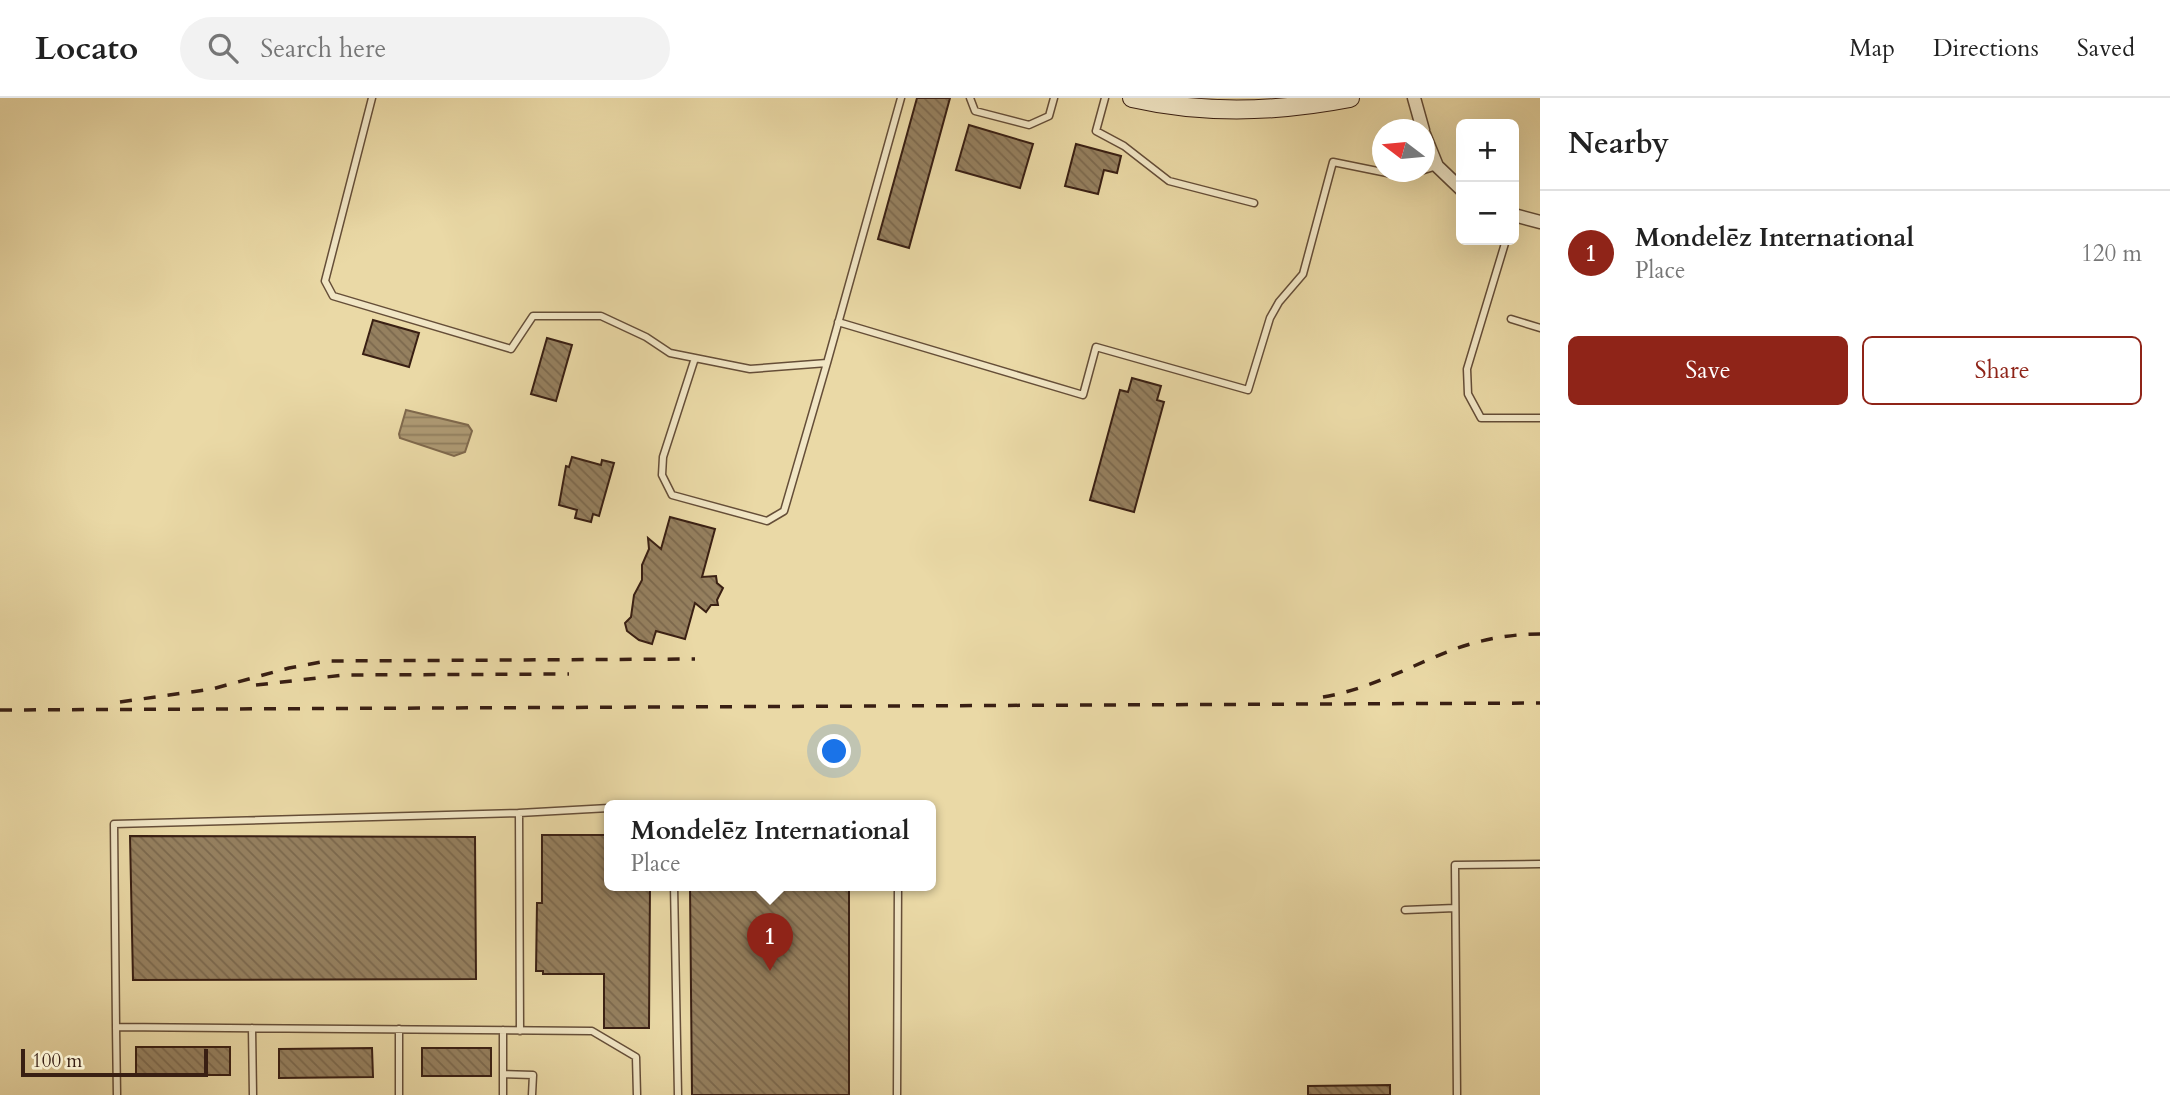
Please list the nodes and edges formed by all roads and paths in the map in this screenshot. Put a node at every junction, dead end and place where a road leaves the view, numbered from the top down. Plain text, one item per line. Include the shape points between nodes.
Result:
1 (372, 98) edge
2 (901, 98) edge
3 (970, 98) edge
4 (1054, 98) edge
5 (1105, 98) edge
6 (1132, 98) edge
7 (1350, 98) edge
8 (1414, 98) edge
9 (1420, 119) edge
10 (1372, 170) edge
11 (1435, 171) edge
12 (1456, 186) edge
13 (1254, 203) dead end
14 (1519, 216) edge
15 (1540, 222) edge
16 (1504, 245) edge
17 (1511, 319) dead end
18 (838, 322) junction
19 (1540, 328) edge
20 (695, 358) junction
21 (827, 363) junction
22 (1540, 418) edge
23 (604, 808) edge
24 (519, 813) junction
25 (1540, 864) edge
26 (674, 891) edge
27 (898, 891) edge
28 (1455, 908) junction
29 (1405, 910) dead end
30 (116, 1027) junction
31 (252, 1028) junction
32 (399, 1030) junction
33 (503, 1030) junction
34 (520, 1031) junction
35 (503, 1074) junction
36 (117, 1095) edge
37 (253, 1095) edge
38 (399, 1095) edge
39 (503, 1095) edge
40 (532, 1095) edge
41 (637, 1095) edge
42 (678, 1095) edge
43 (897, 1095) edge
44 (1457, 1095) edge

1 - 20 lane via 325,281 333,296 512,349 533,316 601,316 670,353
2 - 18 lane
3 - 4 lane via 975,111 1029,124 1049,116
5 - 13 lane via 1096,131 1169,181
6 - 7 main road via 1224,109
8 - 9 street
10 - 18 lane via 1333,162 1303,274 1270,318 1248,390 1096,347 1083,396
11 - 12 street
14 - 15 street
16 - 22 lane via 1467,369 1468,394 1481,418
17 - 19 lane
18 - 21 lane
20 - 21 lane via 750,369
20 - 21 lane via 663,457 662,475 672,495 767,521 784,511
23 - 24 lane
24 - 30 lane via 114,824
24 - 34 lane
25 - 28 lane via 1455,866
26 - 42 lane
27 - 43 lane
28 - 29 lane
28 - 44 lane
30 - 31 lane
30 - 36 lane
31 - 32 lane
31 - 37 lane
32 - 33 lane
32 - 38 lane
33 - 34 lane
33 - 35 lane
34 - 41 lane via 592,1031 636,1057
35 - 39 lane
35 - 40 lane via 533,1075

